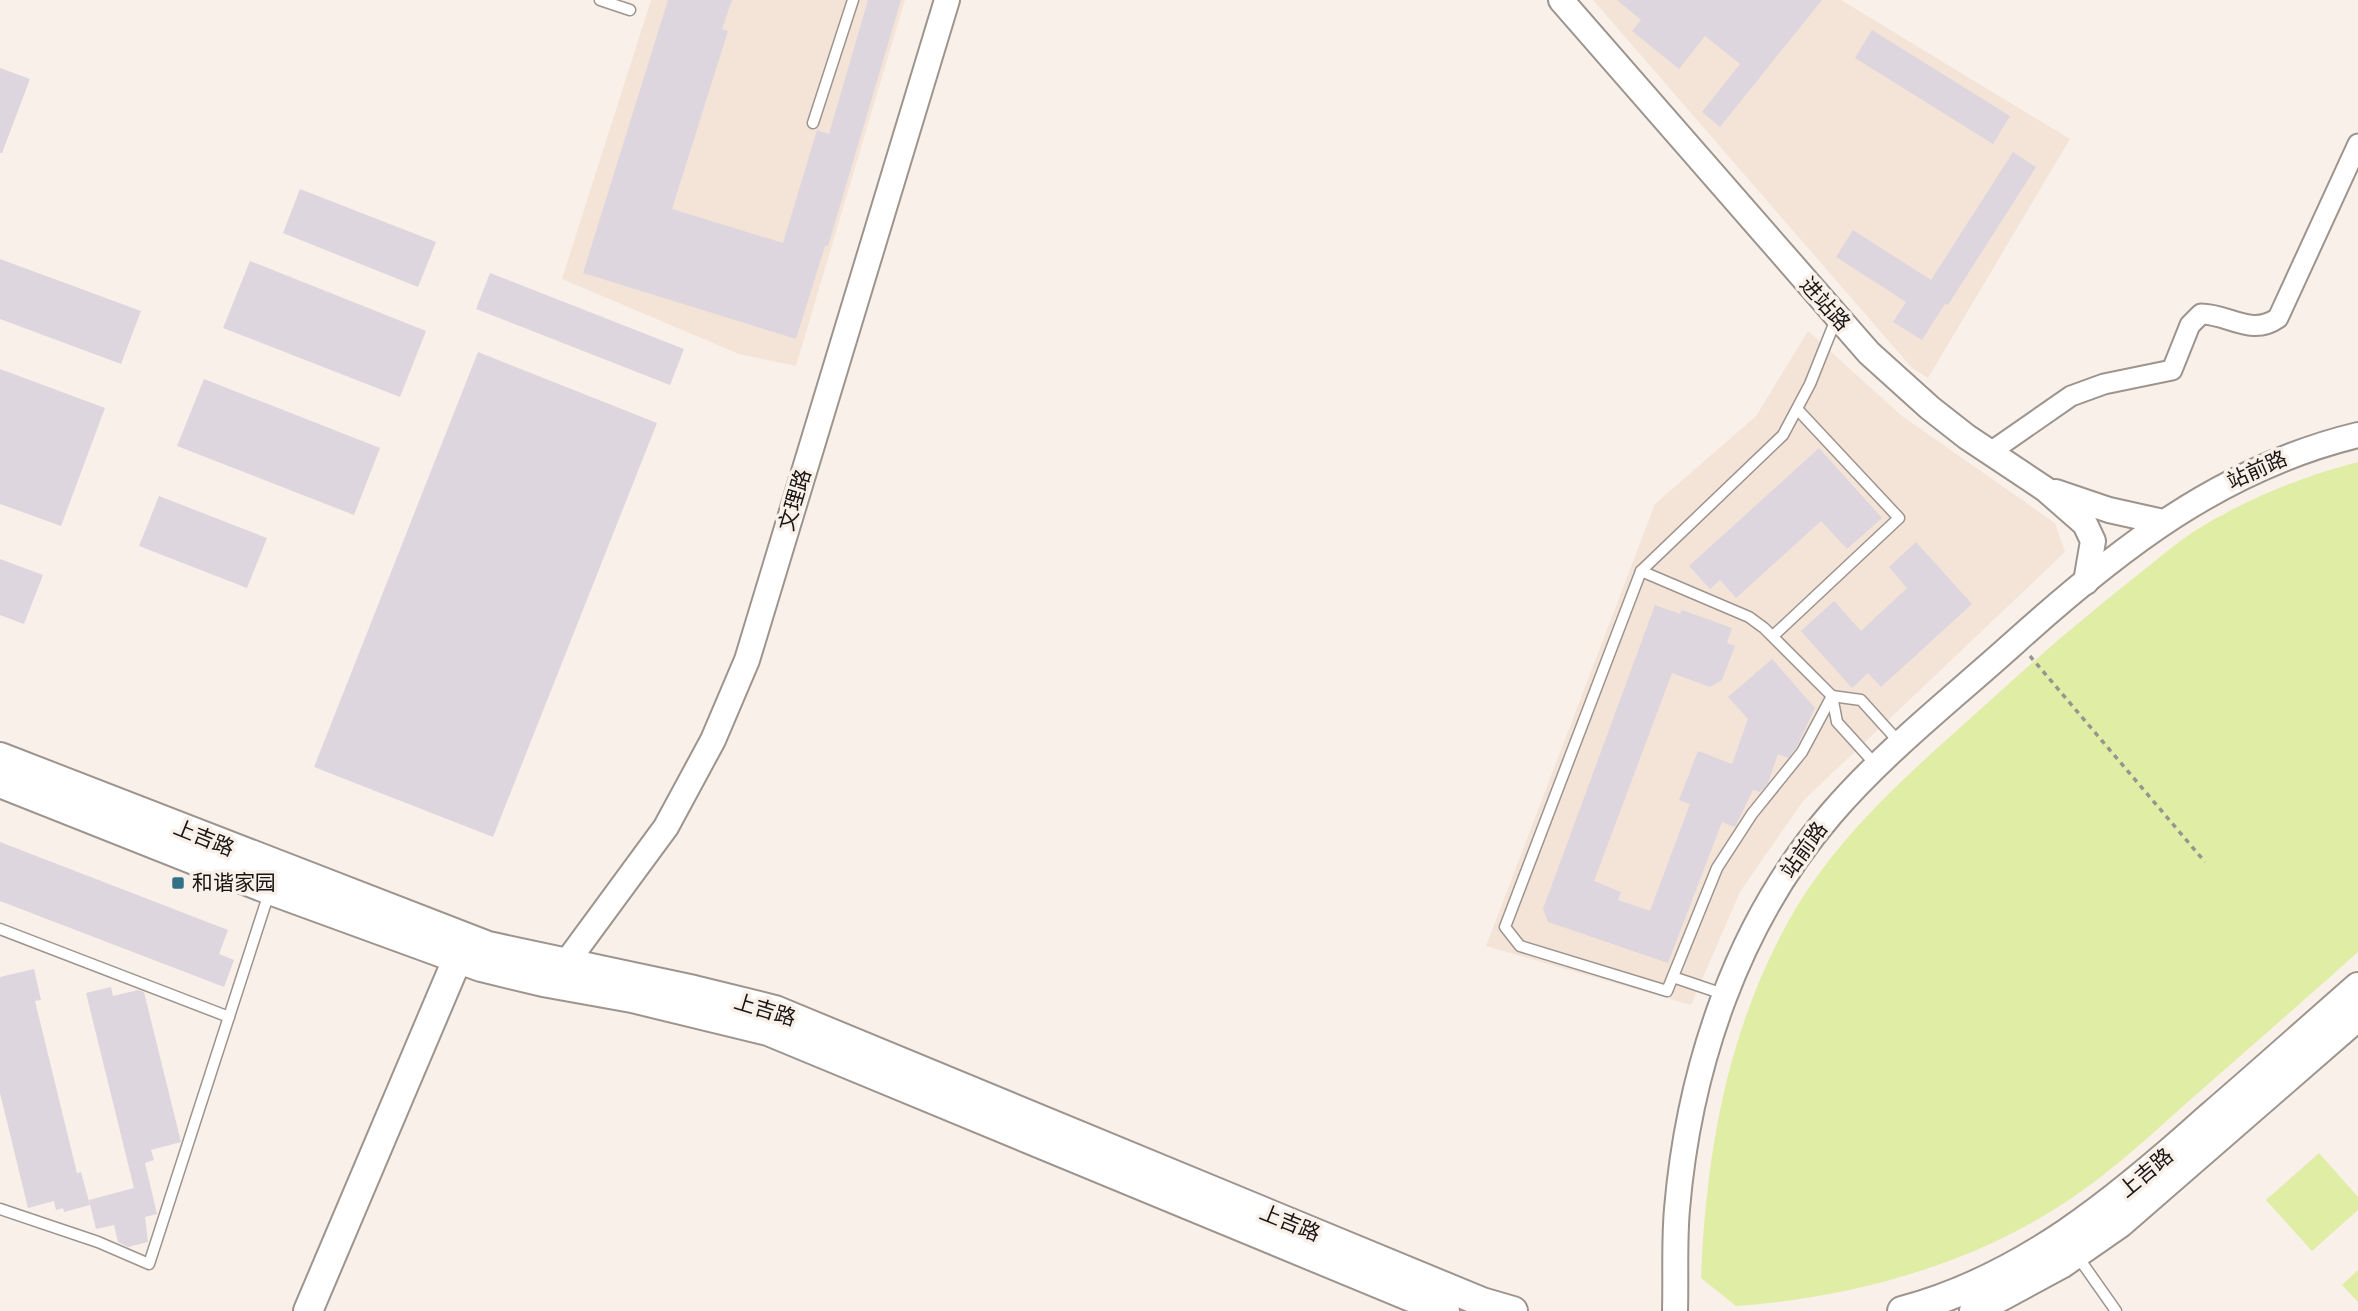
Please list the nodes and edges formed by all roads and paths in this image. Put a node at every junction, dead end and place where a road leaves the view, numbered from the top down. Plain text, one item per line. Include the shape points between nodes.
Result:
1 (600, 0) edge
2 (853, 0) edge
3 (947, 0) edge
4 (1561, 0) edge
5 (630, 10) dead end
6 (813, 123) dead end
7 (2358, 144) edge
8 (1836, 318) junction
9 (1798, 410) junction
10 (2358, 435) edge
11 (1989, 453) junction
12 (2045, 489) junction
13 (2163, 522) junction
14 (1641, 571) junction
15 (2086, 582) junction
16 (1773, 636) junction
17 (2017, 640) junction
18 (1832, 696) junction
19 (1902, 745) junction
20 (0, 757) edge
21 (1877, 767) junction
22 (0, 783) edge
23 (2205, 862) dead end
24 (270, 890) junction
25 (0, 929) edge
26 (469, 951) junction
27 (566, 963) junction
28 (1673, 977) junction
29 (2358, 987) edge
30 (1726, 995) junction
31 (2358, 1016) edge
32 (229, 1017) junction
33 (0, 1209) edge
34 (2076, 1254) junction
35 (308, 1311) edge
36 (325, 1311) edge
37 (1445, 1311) edge
38 (1513, 1311) edge
39 (1675, 1311) edge
40 (1902, 1311) edge
41 (1974, 1311) edge
42 (2116, 1311) edge

1 - 5 lane
2 - 6 lane
3 - 27 street, 文理路 via 747,660 713,740 666,827
4 - 8 street, 进站路
7 - 11 street via 2278,318 2248,326 2201,314 2190,325 2172,370 2071,396
8 - 9 lane
8 - 11 street, 进站路 via 1899,382
9 - 14 lane via 1783,435
9 - 16 lane via 1899,518
10 - 13 street, 站前路 via 2259,468 2203,495
11 - 12 street, 进站路
12 - 13 street
12 - 15 street, 进站路 via 2085,524 2093,541
13 - 15 street, 站前路
14 - 16 lane via 1749,617
14 - 28 lane via 1505,928 1520,946 1667,991
15 - 17 street, 站前路
16 - 18 lane
17 - 19 street, 站前路
17 - 23 path
18 - 19 lane via 1861,700
18 - 21 lane via 1837,722
18 - 28 lane via 1802,752 1752,814 1717,868
19 - 21 street, 站前路
20 - 26 main road, 上吉路
21 - 30 street, 站前路 via 1830,815 1784,877
22 - 24 main road, 上吉路
24 - 26 main road, 上吉路
24 - 32 lane
25 - 32 lane
26 - 27 main road, 上吉路
26 - 35 main road
26 - 36 main road
26 - 37 main road, 上吉路 via 511,975 768,1031
27 - 38 main road, 上吉路 via 775,1010
28 - 30 lane
29 - 40 main road, 上吉路 via 2107,1205 2006,1270 1962,1292
30 - 39 street, 站前路 via 1701,1070 1682,1164
31 - 34 main road, 上吉路 via 2149,1201
32 - 33 lane via 149,1264
34 - 41 main road, 上吉路
34 - 42 lane

